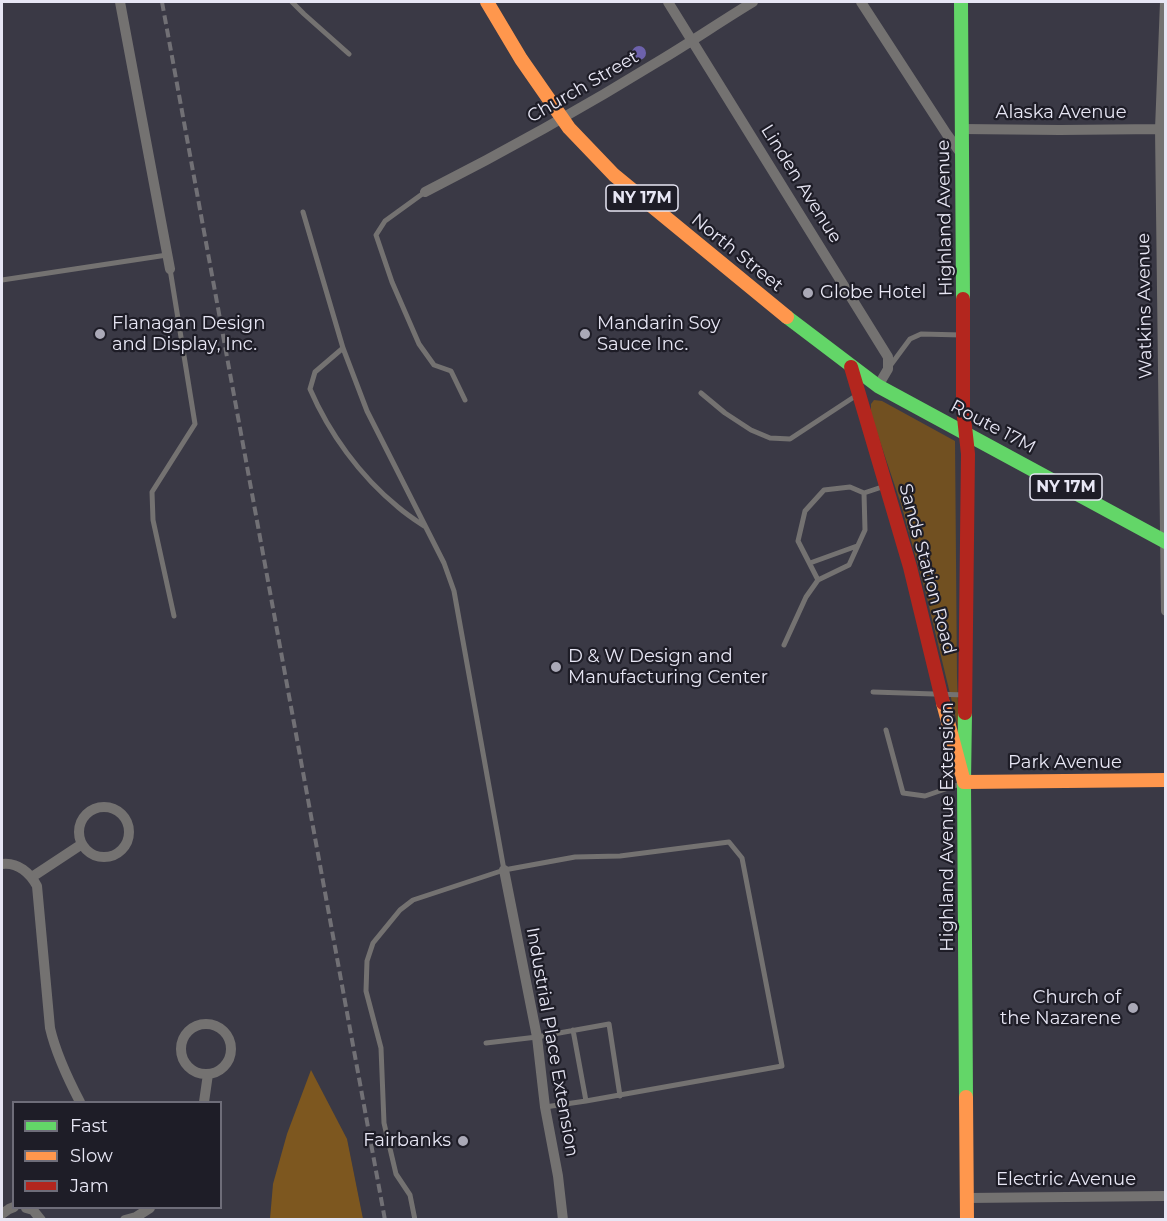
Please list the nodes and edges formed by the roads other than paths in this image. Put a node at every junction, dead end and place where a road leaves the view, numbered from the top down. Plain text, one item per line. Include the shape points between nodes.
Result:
1 (120, 2) edge
2 (292, 2) edge
3 (487, 2) edge
4 (668, 2) edge
5 (753, 2) edge
6 (861, 2) edge
7 (961, 2) edge
8 (1165, 2) edge
9 (692, 40) junction
10 (348, 54) dead end
11 (562, 119) junction
12 (962, 129) junction
13 (1160, 129) junction
14 (962, 155) junction
15 (425, 192) joint
16 (303, 212) dead end
17 (166, 255) junction
18 (170, 269) joint
19 (2, 280) edge
20 (964, 335) junction
21 (343, 348) junction
22 (838, 357) joint
23 (851, 367) junction
24 (888, 369) junction
25 (878, 386) junction
26 (701, 393) dead end
27 (858, 394) junction
28 (465, 400) dead end
29 (965, 434) junction
30 (887, 486) junction
31 (864, 493) junction
32 (426, 527) junction
33 (1165, 542) edge
34 (858, 546) junction
35 (810, 562) junction
36 (819, 580) junction
37 (1166, 611) edge
38 (174, 616) dead end
39 (784, 645) dead end
40 (873, 692) dead end
41 (942, 694) junction
42 (966, 695) junction
43 (886, 730) dead end
44 (1166, 780) edge
45 (964, 783) junction
46 (82, 844) junction
47 (2, 864) edge
48 (504, 870) junction
49 (32, 877) junction
50 (573, 1030) junction
51 (537, 1036) junction
52 (486, 1043) dead end
53 (208, 1074) junction
54 (620, 1095) junction
55 (79, 1101) edge
56 (204, 1101) edge
57 (586, 1101) junction
58 (545, 1107) junction
59 (1166, 1196) edge
60 (968, 1198) junction
61 (30, 1209) edge
62 (135, 1214) edge
63 (41, 1220) edge
64 (124, 1220) edge
65 (415, 1220) edge
66 (563, 1220) edge
67 (968, 1220) edge

1 - 17 street
2 - 10 lane
3 - 11 street, North Street / NY 17M
4 - 9 street, Linden Avenue
5 - 9 street, Church Street
6 - 14 street
7 - 12 street, Highland Avenue
8 - 13 street, Watkins Avenue
9 - 11 street, Church Street
9 - 24 street, Linden Avenue via 875,334 888,357
11 - 15 street, Church Street
11 - 22 street, North Street / NY 17M via 614,176
12 - 13 street, Alaska Avenue
12 - 14 street, Highland Avenue
13 - 33 street, Watkins Avenue
14 - 20 street, Highland Avenue
15 - 28 lane via 385,221 376,235 419,344 434,365 451,371
16 - 21 lane
17 - 18 street
17 - 19 lane
18 - 38 lane via 195,424 152,492 153,520
20 - 24 lane via 921,334 910,339
20 - 29 street, Highland Avenue
21 - 32 lane via 367,411
21 - 32 lane via 315,372 310,388 320,412 363,472 397,507
22 - 23 street, Route 17M / NY 17M
23 - 25 street, Route 17M / NY 17M
23 - 27 street, Sands Station Road
24 - 25 street
25 - 29 street, Route 17M / NY 17M
26 - 27 lane via 751,430 770,438 790,439
27 - 30 street, Sands Station Road
29 - 33 street, Route 17M / NY 17M
29 - 42 street, Highland Avenue Extension
30 - 31 lane
30 - 41 street, Sands Station Road
31 - 34 lane via 865,530
31 - 35 lane via 850,487 824,490 805,511 798,541
32 - 48 lane via 454,591
33 - 37 street, Watkins Avenue
34 - 35 lane
34 - 36 lane via 849,565
35 - 36 lane
36 - 39 lane via 806,597
40 - 41 lane
41 - 42 lane
41 - 45 street, Sands Station Road
42 - 45 street, Highland Avenue Extension
43 - 45 lane via 903,793 925,796
44 - 45 street, Park Avenue
45 - 60 street, Highland Avenue Extension
46 - 46 street via 79,829 93,810 109,808 127,823 127,840 118,853 102,857 87,851
46 - 49 street
47 - 49 street via 17,866
48 - 51 street, Industrial Place Extension
48 - 54 lane via 575,857 729,842 742,858 782,1066
48 - 65 lane via 413,900 373,943 367,961 366,991 381,1048 384,1123 396,1174 410,1195
49 - 55 street via 39,896 52,1040
50 - 51 lane
50 - 54 lane via 609,1024
50 - 57 lane
51 - 52 lane
51 - 58 street, Industrial Place Extension
53 - 53 street via 185,1064 181,1048 188,1032 203,1025 218,1028 230,1047 227,1062
53 - 56 street
54 - 57 lane
57 - 58 lane
58 - 66 street, Industrial Place Extension
59 - 60 street, Electric Avenue
60 - 67 street, Highland Avenue Extension
61 - 63 street
62 - 64 street

